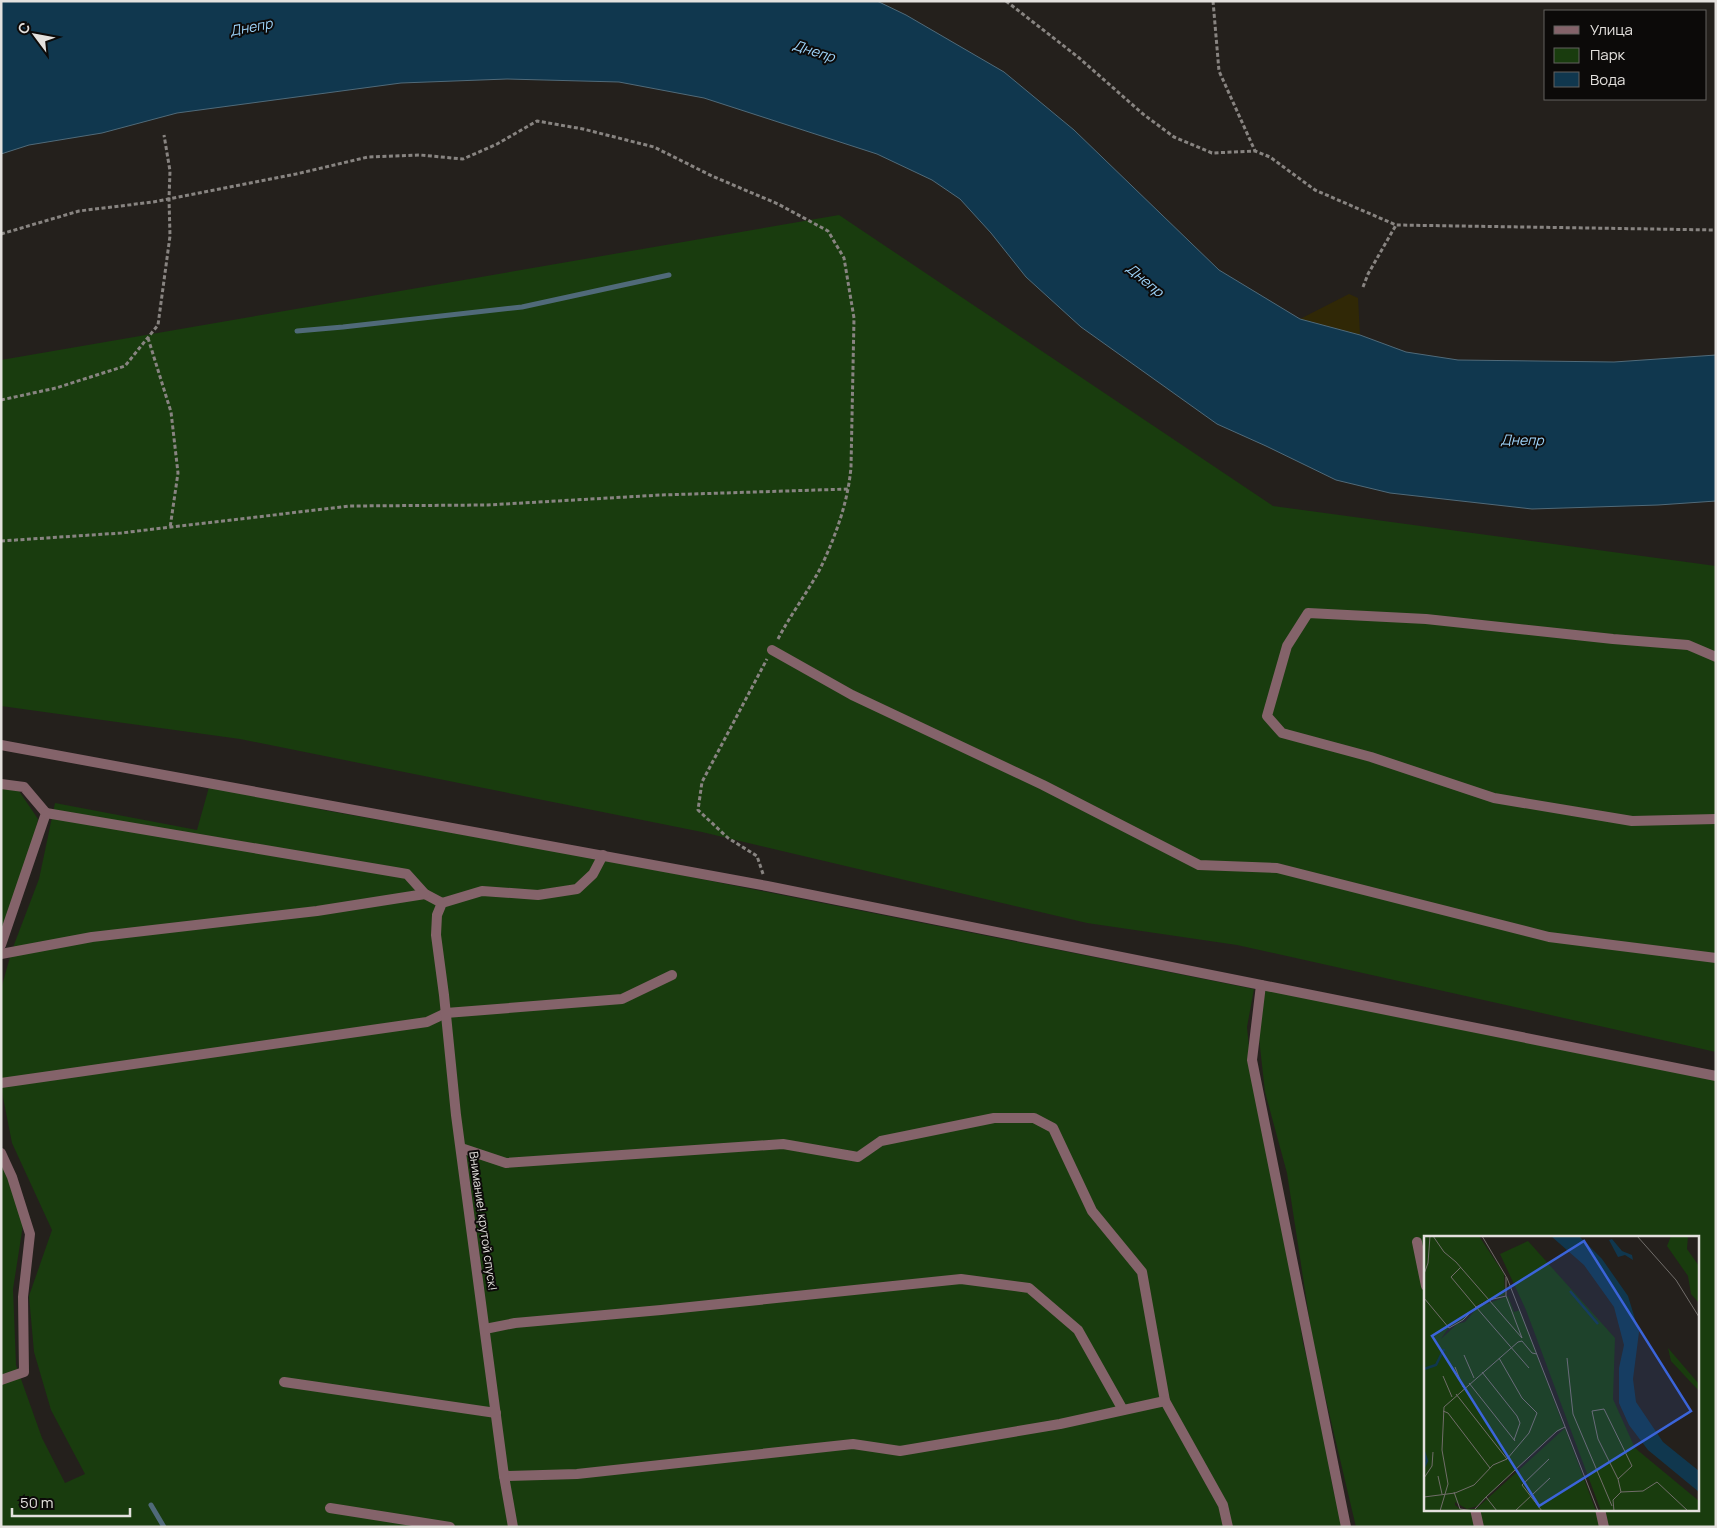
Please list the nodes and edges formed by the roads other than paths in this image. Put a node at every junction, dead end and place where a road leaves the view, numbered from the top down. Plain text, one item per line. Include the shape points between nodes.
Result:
1 (772, 650) road end
2 (1716, 657) edge
3 (1, 745) edge
4 (1, 784) edge
5 (46, 814) junction
6 (1716, 819) edge
7 (603, 855) junction
8 (425, 894) junction
9 (442, 902) junction
10 (1, 945) edge
11 (1, 954) edge
12 (1716, 958) edge
13 (672, 975) dead end
14 (1261, 985) junction
15 (446, 1013) junction
16 (1716, 1076) edge
17 (1, 1083) edge
18 (461, 1148) junction
19 (1, 1153) edge
20 (1417, 1242) dead end
21 (1424, 1276) edge
22 (485, 1330) junction
23 (1, 1380) edge
24 (284, 1382) dead end
25 (1165, 1402) junction
26 (1123, 1410) junction
27 (496, 1413) junction
28 (504, 1476) junction
29 (330, 1508) dead end
30 (1475, 1510) edge
31 (1600, 1510) edge
32 (450, 1527) edge
33 (513, 1527) edge
34 (1228, 1527) edge
35 (1346, 1527) edge
36 (1479, 1527) edge
37 (1604, 1527) edge

1 - 12 street via 852,695 1043,786 1199,866 1277,868 1548,937
2 - 6 street via 1688,645 1426,619 1308,613 1287,646 1267,716 1282,734 1371,757 1494,798 1632,821
3 - 7 street
4 - 5 street via 24,787
5 - 8 street via 407,874
5 - 10 street
7 - 9 street via 593,874 576,889 538,895 482,891
7 - 14 street
8 - 9 street
8 - 11 street via 92,937
9 - 15 street, Внимание! крутой спуск! via 437,914 436,935
13 - 15 street via 622,999
14 - 16 street
14 - 35 street via 1252,1060
15 - 17 street via 427,1022
15 - 18 street, Внимание! крутой спуск!
18 - 22 street, Внимание! крутой спуск!
18 - 25 street via 506,1163 783,1144 858,1157 881,1141 994,1118 1034,1118 1054,1128 1092,1211 1142,1272
19 - 23 street via 30,1234 23,1297 24,1372
20 - 21 street
22 - 26 street via 515,1323 961,1279 1029,1288 1078,1330
22 - 27 street, Внимание! крутой спуск!
24 - 27 street
25 - 26 street
25 - 34 street via 1223,1505
26 - 28 street via 900,1451 853,1444 577,1474
27 - 28 street, Внимание! крутой спуск!
28 - 33 street, Внимание! крутой спуск!
29 - 32 street
30 - 36 street
31 - 37 street

